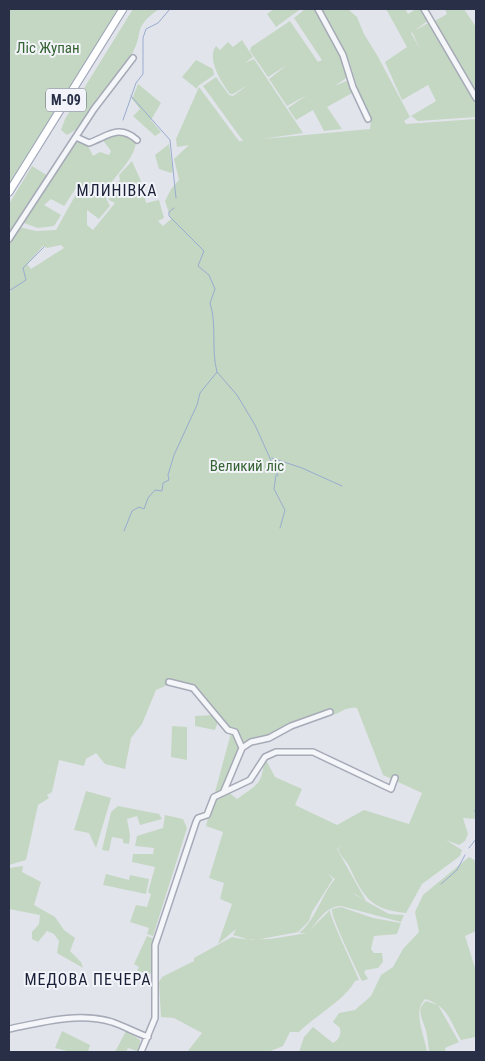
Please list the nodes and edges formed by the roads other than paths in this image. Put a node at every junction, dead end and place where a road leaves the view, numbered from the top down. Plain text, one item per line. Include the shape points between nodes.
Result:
1 (123, 9) edge
2 (318, 9) edge
3 (426, 9) edge
4 (133, 58) dead end
5 (476, 98) edge
6 (368, 120) dead end
7 (76, 138) junction
8 (137, 140) dead end
9 (9, 192) edge
10 (9, 239) edge
11 (169, 682) dead end
12 (330, 712) dead end
13 (242, 748) junction
14 (395, 778) dead end
15 (224, 791) junction
16 (9, 1029) edge
17 (148, 1037) junction
18 (141, 1052) edge

1 - 9 main road, М-09
2 - 6 street via 343,55
3 - 5 street
4 - 7 street
7 - 8 street via 89,143 117,130 127,132
7 - 10 street
11 - 13 street via 193,688 228,730 235,732
12 - 13 street via 290,726 269,738 250,742
13 - 15 street
14 - 15 street via 391,789 313,752 276,752 265,757 250,780
15 - 17 street via 214,797 207,815 196,822 155,946 155,1018
16 - 17 street via 72,1017 111,1022
17 - 18 street

